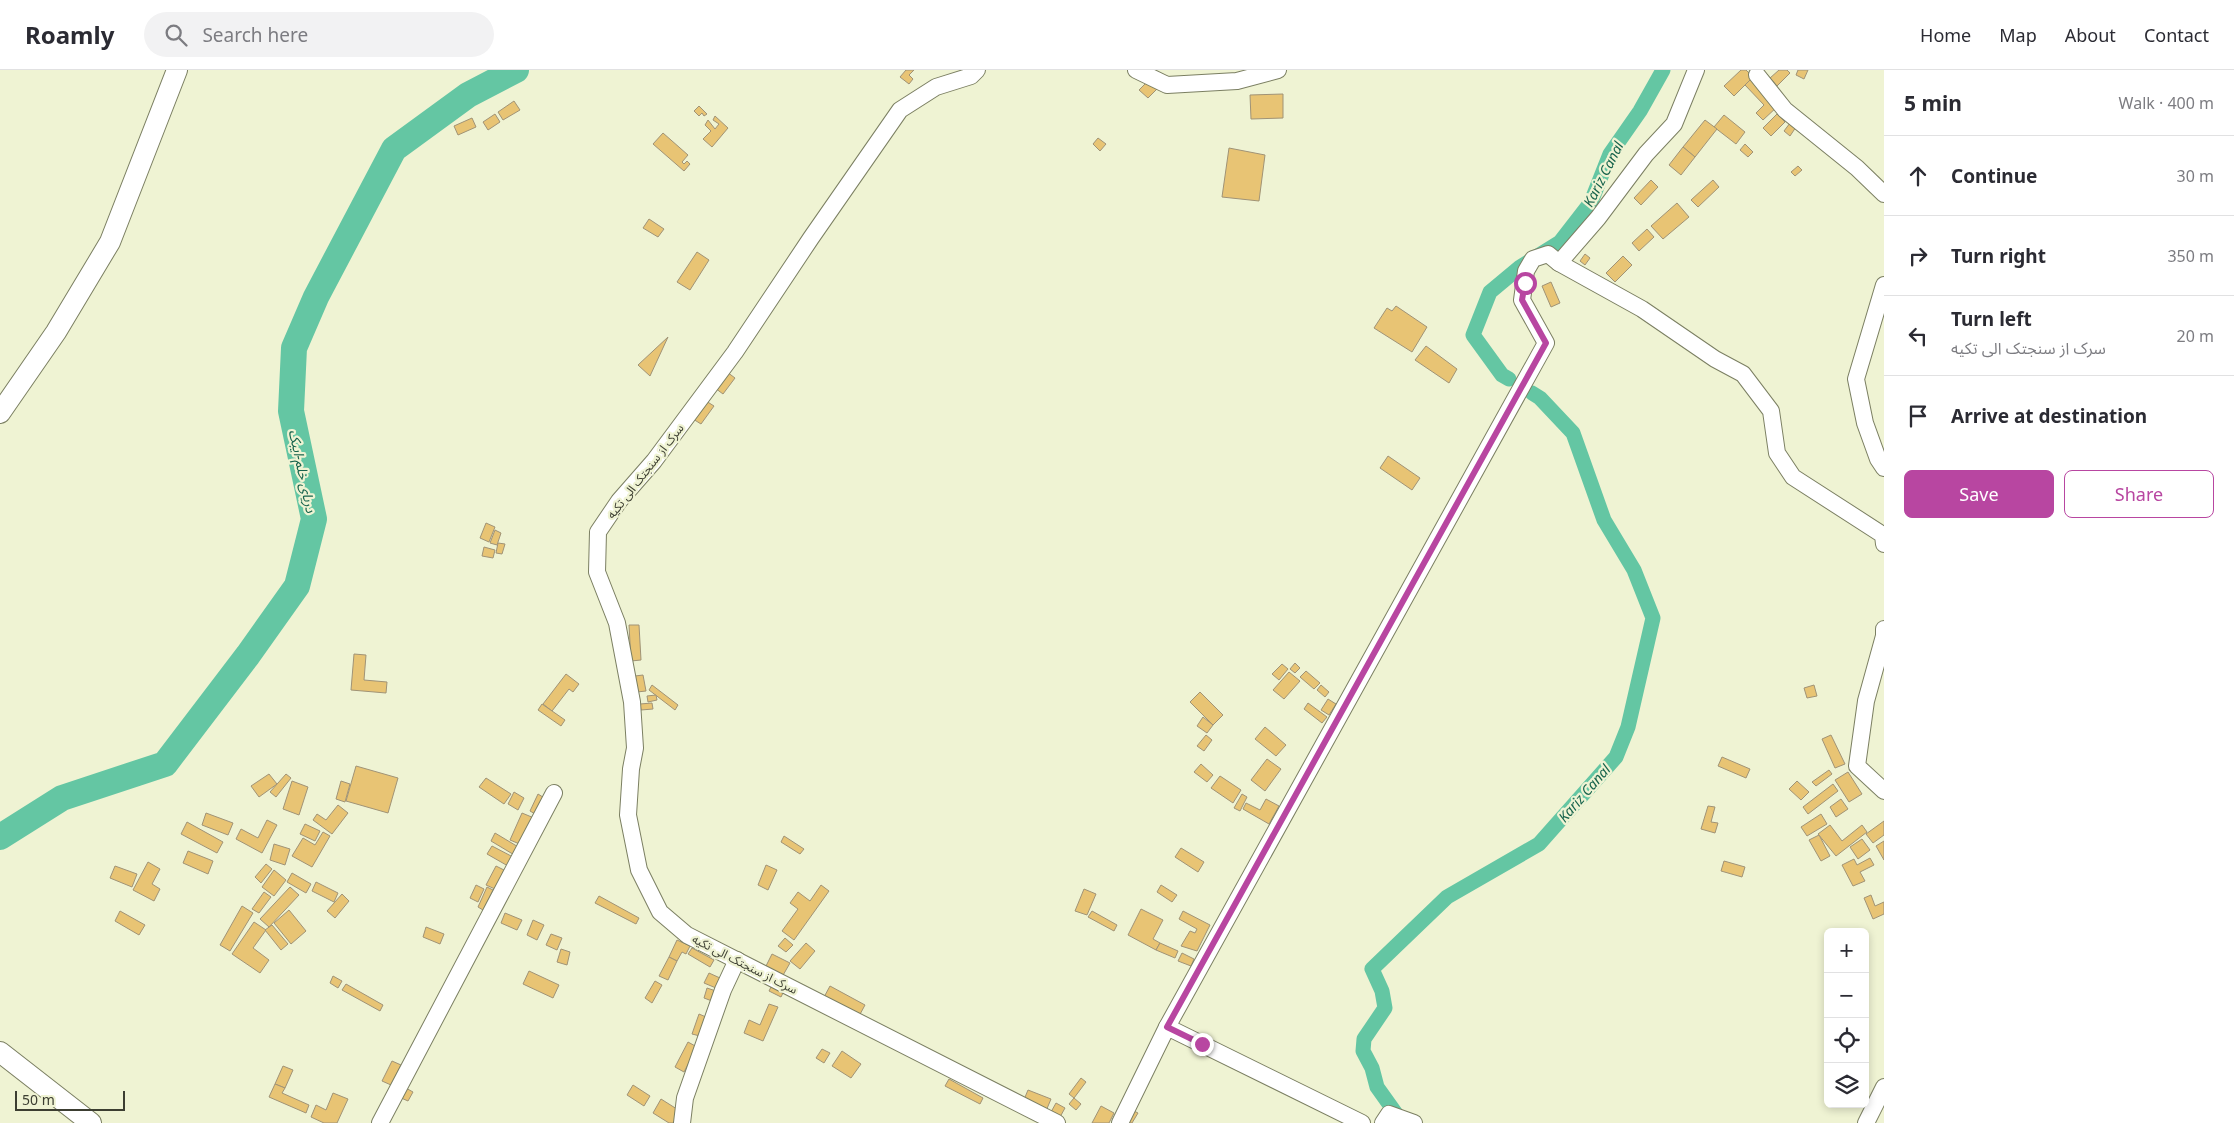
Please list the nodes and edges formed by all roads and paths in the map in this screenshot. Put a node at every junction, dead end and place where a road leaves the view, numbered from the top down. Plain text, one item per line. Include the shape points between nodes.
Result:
1 (177, 70) edge
2 (977, 70) edge
3 (1136, 70) edge
4 (1278, 70) edge
5 (1696, 70) edge
6 (1757, 76) dead end
7 (1884, 194) edge
8 (1560, 263) junction
9 (1884, 285) edge
10 (0, 413) edge
11 (1884, 468) edge
12 (1884, 544) edge
13 (1884, 629) edge
14 (1884, 791) edge
15 (554, 793) dead end
16 (737, 960) junction
17 (1167, 1027) junction
18 (0, 1052) edge
19 (1884, 1087) edge
20 (1386, 1119) edge
21 (91, 1123) edge
22 (380, 1123) edge
23 (682, 1123) edge
24 (1057, 1123) edge
25 (1120, 1123) edge
26 (1362, 1123) edge
27 (1414, 1123) edge
28 (1866, 1123) edge

1 - 10 main road via 110,242 56,332
2 - 16 street, سرک از سنجتک الی تکیه via 971,76 936,87 900,110 740,345 654,461 619,500 598,532 597,572 617,623 632,702 635,748 628,816 639,870 660,912 688,935
3 - 4 street via 1167,85 1237,81
5 - 8 street via 1674,124 1646,154
6 - 7 street via 1785,110
8 - 12 street via 1642,308 1715,359 1744,374 1771,411 1778,453 1793,477 1883,535
8 - 17 street via 1548,254 1533,259 1526,271 1522,300 1546,343
9 - 11 street via 1856,379 1865,423
13 - 14 street via 1866,702 1857,766
15 - 22 street
16 - 23 street via 723,990 685,1098
16 - 24 street, سرک از سنجتک الی تکیه
17 - 25 street
17 - 26 street
18 - 21 main road
19 - 28 street
20 - 27 street

